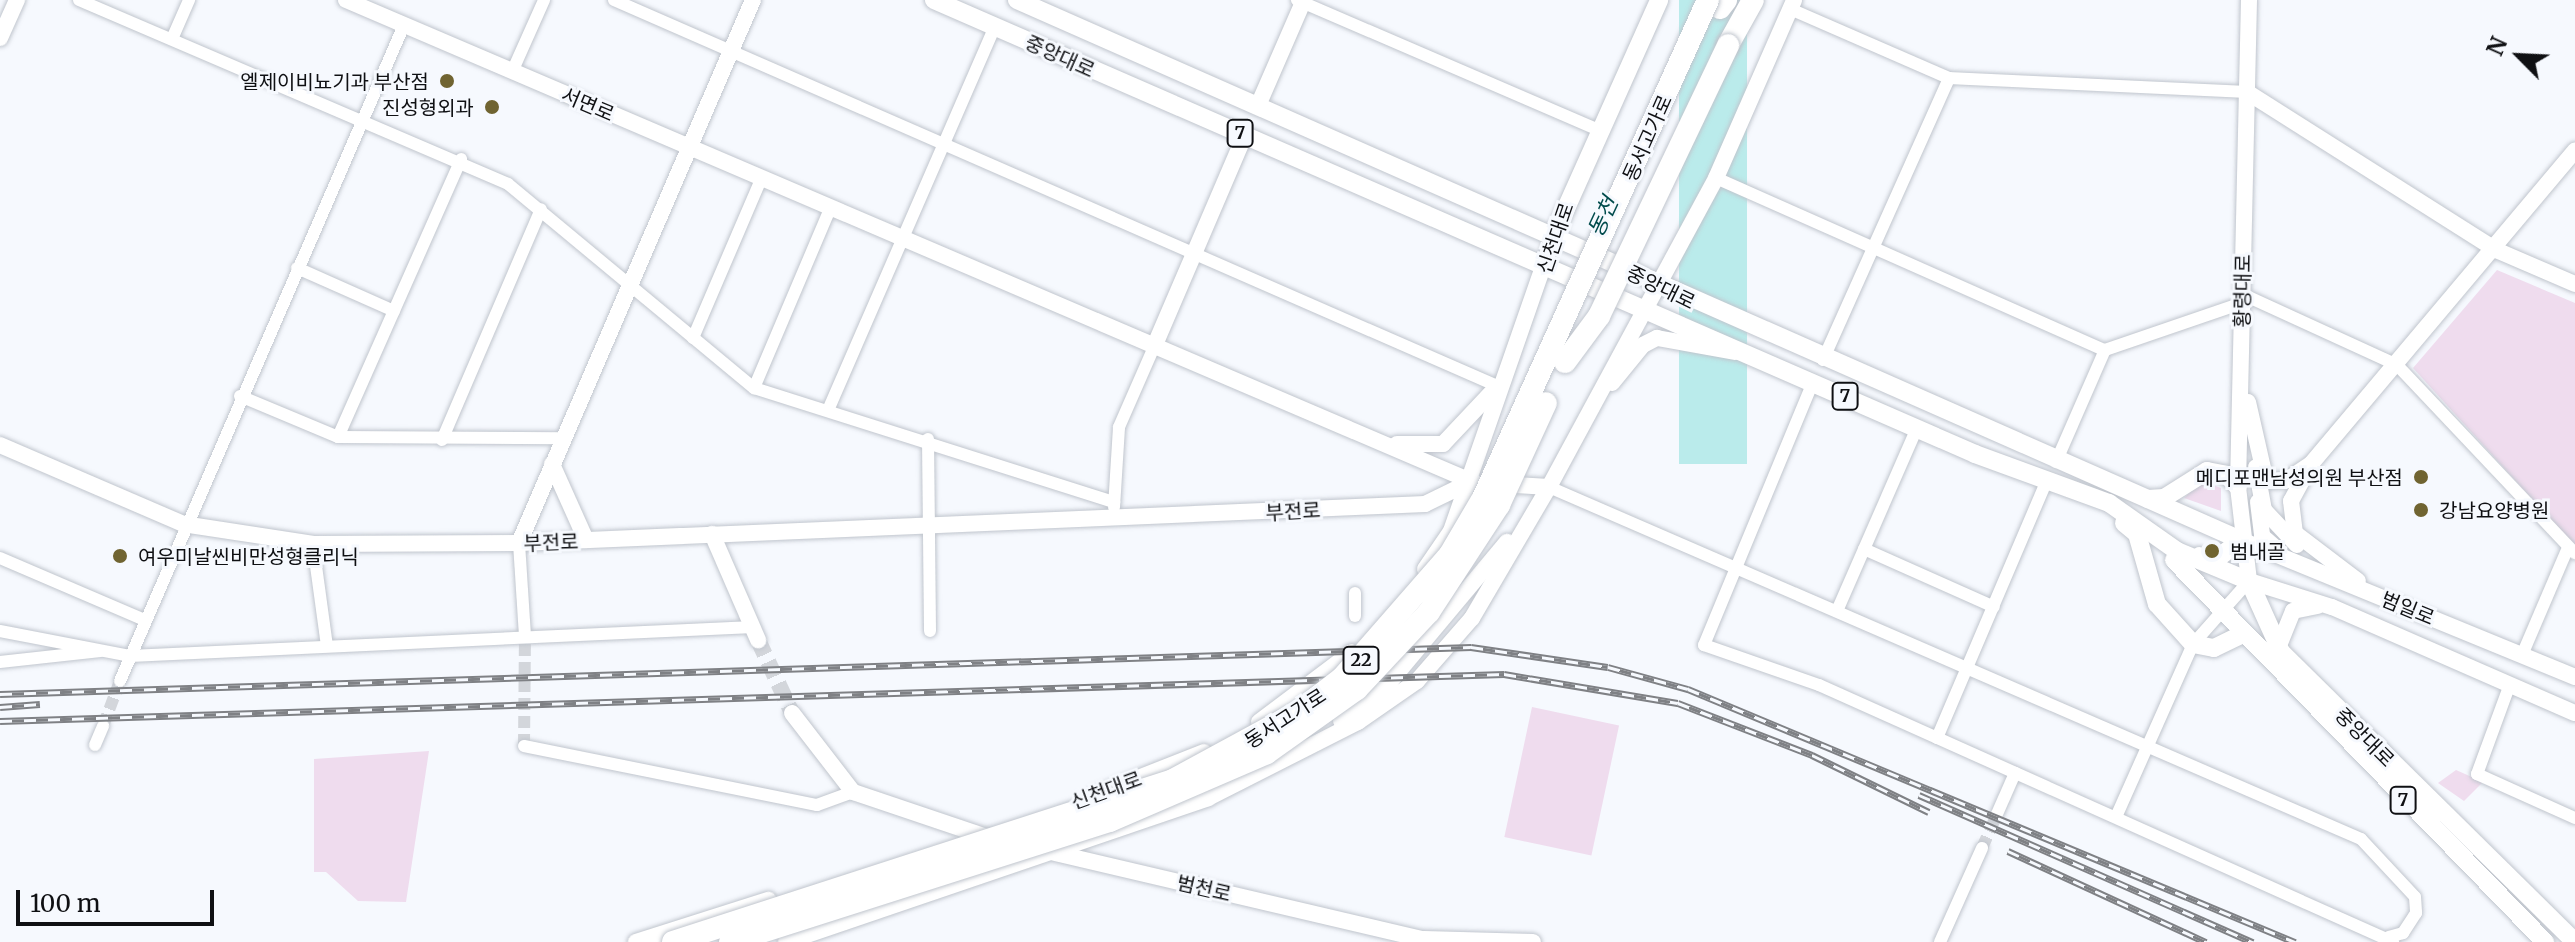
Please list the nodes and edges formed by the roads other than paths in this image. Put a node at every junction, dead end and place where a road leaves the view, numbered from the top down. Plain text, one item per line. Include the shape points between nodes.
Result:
1 (17, 0) edge
2 (79, 0) edge
3 (189, 0) edge
4 (346, 0) edge
5 (544, 0) edge
6 (614, 0) edge
7 (753, 0) edge
8 (934, 0) edge
9 (1017, 0) edge
10 (1659, 0) edge
11 (1692, 0) edge
12 (1753, 0) edge
13 (2249, 0) edge
14 (1301, 1) edge
15 (1720, 2) edge
16 (1792, 4) edge
17 (404, 25) junction
18 (995, 27) junction
19 (0, 38) edge
20 (172, 39) junction
21 (730, 51) junction
22 (512, 72) junction
23 (1949, 78) junction
24 (2247, 92) junction
25 (1260, 101) junction
26 (363, 119) junction
27 (1601, 131) junction
28 (1245, 135) junction
29 (943, 145) junction
30 (688, 147) junction
31 (2575, 150) edge
32 (461, 159) junction
33 (1716, 178) junction
34 (761, 179) junction
35 (541, 209) junction
36 (830, 209) junction
37 (1555, 233) junction
38 (901, 239) junction
39 (1872, 248) junction
40 (2496, 250) junction
41 (1194, 254) junction
42 (1547, 265) junction
43 (297, 268) junction
44 (2575, 284) edge
45 (628, 286) junction
46 (1659, 286) junction
47 (2242, 299) junction
48 (396, 307) junction
49 (1644, 307) junction
50 (693, 338) junction
51 (1154, 347) junction
52 (2105, 350) junction
53 (1741, 353) junction
54 (1823, 360) junction
55 (1565, 362) junction
56 (2397, 365) junction
57 (1813, 382) junction
58 (2240, 383) junction
59 (1497, 386) junction
60 (754, 388) junction
61 (240, 396) junction
62 (829, 408) junction
63 (1586, 410) junction
64 (1917, 428) junction
65 (1360, 435) junction
66 (338, 437) junction
67 (563, 438) junction
68 (928, 439) junction
69 (442, 440) junction
70 (2, 451) edge
71 (2256, 458) junction
72 (2056, 462) junction
73 (552, 464) junction
74 (2311, 464) junction
75 (2047, 480) junction
76 (1468, 483) junction
77 (1549, 487) junction
78 (2238, 487) junction
79 (2258, 492) junction
80 (2078, 493) junction
81 (2148, 499) junction
82 (1114, 510) junction
83 (183, 524) junction
84 (929, 526) junction
85 (712, 534) junction
86 (2137, 534) junction
87 (586, 540) junction
88 (2241, 540) junction
89 (519, 543) junction
90 (313, 544) junction
91 (1864, 549) junction
92 (2177, 551) junction
93 (2571, 552) edge
94 (2313, 553) junction
95 (1450, 554) junction
96 (0, 558) edge
97 (2292, 563) junction
98 (1736, 568) junction
99 (2249, 581) junction
100 (1355, 593) dead end
101 (2375, 594) junction
102 (2223, 603) junction
103 (1994, 607) junction
104 (2332, 607) junction
105 (1837, 611) junction
106 (1355, 616) dead end
107 (145, 620) junction
108 (0, 631) edge
109 (930, 631) dead end
110 (2245, 633) junction
111 (755, 634) joint
112 (525, 637) junction
113 (2193, 644) junction
114 (327, 646) junction
115 (2278, 648) junction
116 (102, 650) junction
117 (2522, 655) junction
118 (130, 656) junction
119 (0, 662) edge
120 (1967, 668) junction
121 (2575, 677) edge
122 (120, 681) tunnel mouth
123 (2510, 684) junction
124 (792, 713) tunnel mouth
125 (2575, 713) edge
126 (103, 726) tunnel mouth
127 (1937, 738) junction
128 (95, 745) dead end
129 (524, 746) dead end
130 (2148, 746) junction
131 (2015, 773) junction
132 (853, 792) junction
133 (1997, 814) tunnel mouth
134 (2116, 817) junction
135 (2575, 818) edge
136 (973, 835) junction
137 (1982, 848) tunnel mouth
138 (1057, 854) junction
139 (2391, 939) edge
140 (1429, 941) edge
141 (636, 942) edge
142 (673, 942) edge
143 (730, 942) edge
144 (786, 942) edge
145 (1533, 942) edge
146 (1940, 942) edge
147 (2545, 942) edge
148 (2575, 942) edge

1 - 19 main road
2 - 20 street
3 - 20 street
4 - 17 main road, 서면로
5 - 22 street
6 - 21 street
7 - 21 main road
8 - 18 main road, 중앙대로 / 7
9 - 25 main road, 중앙대로 / 7
10 - 27 main road, 신천대로
11 - 95 highway, bridge
12 - 55 highway, bridge via 1599,316
13 - 24 main road, 황령대로
14 - 25 main road
14 - 27 street
15 - 55 highway, 동서고가로 / 22, bridge
15 - 95 highway, 동서고가로 / 22, bridge via 1537,388
16 - 23 street
16 - 33 main road
17 - 22 main road, 서면로
17 - 26 street
18 - 28 main road, 중앙대로 / 7
18 - 29 street
20 - 26 street
21 - 29 street
21 - 30 main road
22 - 30 main road, 서면로
23 - 24 street
23 - 39 street
24 - 40 main road
24 - 47 main road, 황령대로
25 - 37 main road, 중앙대로 / 7
26 - 32 street
26 - 43 street
27 - 37 main road, 신천대로
28 - 41 main road
28 - 42 main road, 중앙대로 / 7
29 - 38 street
29 - 41 street
30 - 34 main road, 서면로
30 - 45 main road
31 - 40 main road
32 - 35 street
32 - 48 street
33 - 39 street
33 - 46 main road
34 - 36 main road, 서면로
34 - 50 street
35 - 45 street
35 - 69 street
36 - 38 main road, 서면로
36 - 60 street
37 - 42 main road, 신천대로
37 - 46 main road, 중앙대로 / 7, bridge
38 - 51 main road, 서면로
38 - 62 street
39 - 52 street
39 - 54 street
40 - 44 main road
40 - 56 main road
41 - 51 main road
41 - 59 street
42 - 49 main road, 중앙대로 / 7, bridge
42 - 59 main road, 신천대로
43 - 48 street
43 - 61 street
45 - 50 street
45 - 67 main road
46 - 49 main road
46 - 54 main road, 중앙대로 / 7
47 - 52 street
47 - 56 street
47 - 58 main road, 황령대로
48 - 66 street
49 - 53 main road, 중앙대로 / 7
49 - 63 main road
50 - 60 street
51 - 65 main road, 서면로
51 - 82 street via 1119,427
52 - 72 street
53 - 57 main road, 중앙대로 / 7
53 - 63 main road via 1657,338 1643,345
54 - 72 main road, 중앙대로 / 7
55 - 143 highway, 동서고가로 / 22, bridge via 1463,566 1402,644 1322,716 1198,789
56 - 74 main road
56 - 93 street
57 - 64 main road, 중앙대로 / 7
57 - 98 street
58 - 71 main road
58 - 78 main road, 황령대로
59 - 65 main road, 서면로 via 1443,444 1415,447
59 - 76 main road, 신천대로
60 - 62 street
61 - 66 street
61 - 83 street
62 - 68 street
63 - 77 main road
64 - 75 main road, 중앙대로 / 7
64 - 91 street
65 - 76 main road, 서면로
66 - 69 street
67 - 69 street
67 - 73 main road
68 - 82 street
68 - 84 street
70 - 83 main road, 부전로
71 - 74 main road via 2266,481 2275,484
71 - 79 main road
72 - 81 main road, 중앙대로 / 7
73 - 87 main road
73 - 89 main road
74 - 94 main road via 2289,517
75 - 80 main road, 중앙대로 / 7
75 - 103 street
76 - 77 main road
76 - 82 main road, 부전로 via 1425,504
76 - 136 main road, 신천대로 via 1451,531 1412,589 1337,667 1270,716 1191,758
77 - 98 street
77 - 138 main road via 1407,662 1327,733 1208,798
78 - 81 main road via 2227,475 2207,471 2164,498
78 - 88 main road, 황령대로
79 - 94 main road via 2279,529
79 - 97 main road via 2262,536
80 - 86 main road, 중앙대로
80 - 92 main road, 중앙대로 / 7 via 2109,503
81 - 88 main road, 중앙대로 / 7
82 - 84 main road, 부전로
83 - 90 main road, 부전로
83 - 107 street
84 - 85 main road, 부전로
84 - 109 street
85 - 87 main road, 부전로
85 - 111 main road
86 - 102 main road, 중앙대로
86 - 113 main road via 2157,604
87 - 89 main road, 부전로
88 - 92 main road, 중앙대로 / 7 via 2215,560
88 - 97 main road, 범일로
88 - 99 main road, 황령대로
89 - 90 main road, 부전로
89 - 112 street
90 - 114 street
91 - 103 street
91 - 105 street
92 - 99 main road, 중앙대로 / 7
93 - 117 street
94 - 101 main road
95 - 142 highway, 동서고가로 / 22, bridge via 1342,678 1224,757 1112,802
96 - 107 street
97 - 101 main road, 범일로
98 - 105 street
98 - 127 street via 1704,645
99 - 102 street
99 - 104 main road, 범일로
99 - 115 main road, 중앙대로 / 7
100 - 106 street
101 - 117 main road, 범일로
102 - 110 main road, 중앙대로
102 - 113 street
103 - 120 street
104 - 115 main road via 2293,611
104 - 123 main road, 범일로
105 - 120 street
107 - 118 street
108 - 116 street
110 - 113 main road via 2229,644
110 - 147 main road, 중앙대로 / 7 via 2279,675
111 - 112 street
112 - 114 street
113 - 130 street
114 - 118 street
115 - 148 main road, 중앙대로 / 7
116 - 118 street
116 - 119 street
117 - 121 main road, 범일로
118 - 122 street
120 - 127 street
120 - 130 street
123 - 125 main road, 범일로
123 - 135 street via 2477,774
124 - 132 main road
126 - 128 street
127 - 131 street
129 - 132 street via 817,805
130 - 134 street
130 - 139 street via 2361,839 2415,897 2410,923
131 - 133 street
131 - 134 street
132 - 136 main road, 범천로
134 - 139 street
136 - 138 main road, 범천로
136 - 141 main road, 신천대로
137 - 146 street
138 - 140 main road, 범천로
138 - 144 main road
140 - 145 main road, 범천로

